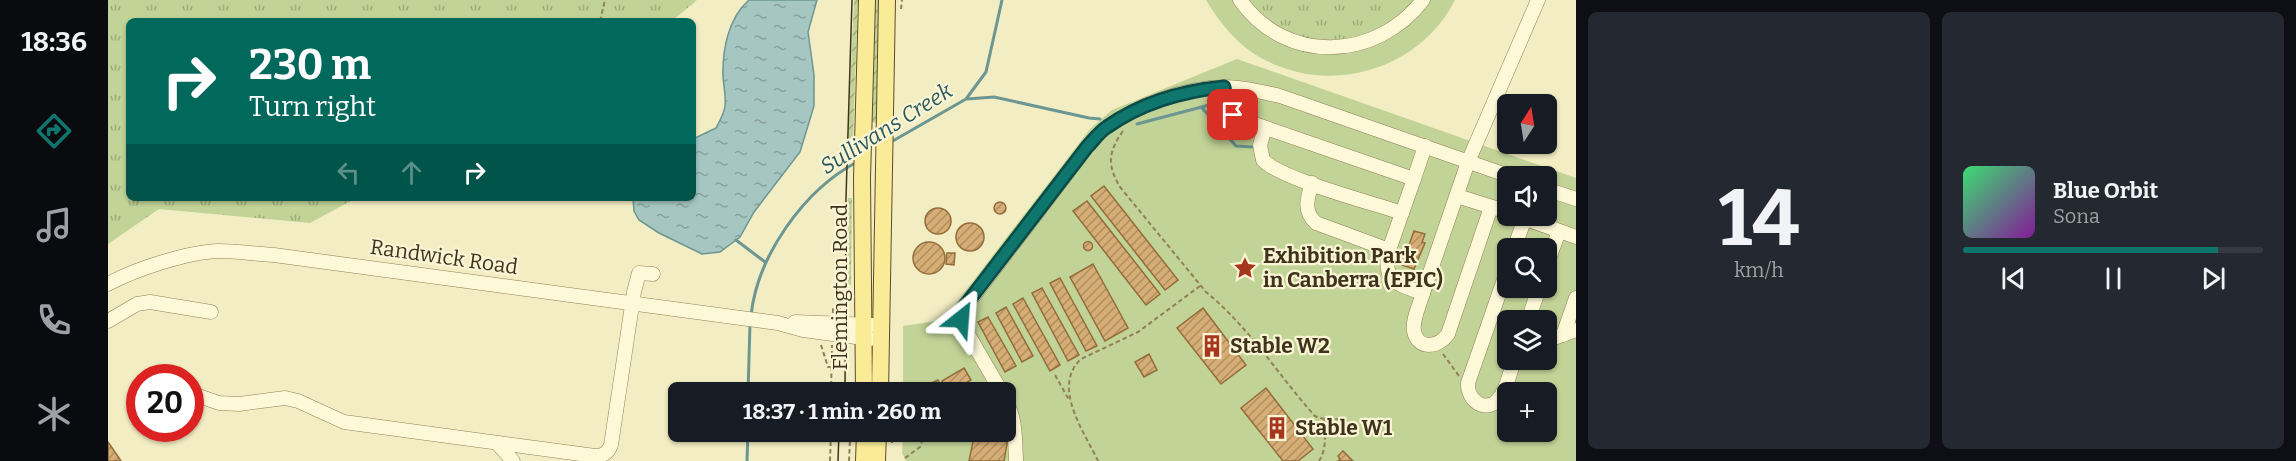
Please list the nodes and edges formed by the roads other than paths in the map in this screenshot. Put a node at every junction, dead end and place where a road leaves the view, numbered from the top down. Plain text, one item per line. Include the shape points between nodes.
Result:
1 (867, 0) edge
2 (886, 0) edge
3 (1240, 0) edge
4 (1423, 0) edge
5 (1538, 0) edge
6 (1224, 87) junction
7 (1265, 128) junction
8 (1425, 146) junction
9 (1468, 162) junction
10 (1497, 172) edge
11 (1414, 179) junction
12 (1312, 183) junction
13 (1557, 193) edge
14 (1456, 196) junction
15 (1576, 199) edge
16 (1491, 207) junction
17 (1497, 209) edge
18 (1402, 213) junction
19 (1545, 226) edge
20 (1559, 231) junction
21 (1576, 237) edge
22 (1556, 238) edge
23 (1389, 250) junction
24 (653, 274) dead end
25 (108, 284) edge
26 (1423, 293) junction
27 (1497, 298) edge
28 (1576, 298) edge
29 (633, 303) junction
30 (211, 312) dead end
31 (108, 321) edge
32 (862, 332) junction
33 (882, 332) junction
34 (1570, 333) edge
35 (1510, 370) edge
36 (864, 382) edge
37 (880, 382) edge
38 (996, 382) edge
39 (204, 398) edge
40 (865, 442) edge
41 (878, 442) edge
42 (1015, 442) edge
43 (497, 443) junction
44 (587, 458) edge
45 (513, 461) edge
46 (864, 461) edge
47 (877, 461) edge
48 (1016, 461) edge

1 - 32 main road, Flemington Road
2 - 33 main road, Flemington Road
3 - 4 street via 1269,30 1296,42 1327,48 1355,45 1381,36 1404,21
5 - 9 street
6 - 7 street via 1227,107 1233,115
6 - 8 street via 1280,96
6 - 38 street via 1157,101 1105,128 1087,147 960,314
7 - 11 street
7 - 12 street via 1260,145 1263,160 1276,171
8 - 9 street
8 - 11 street
9 - 10 street
9 - 14 street
11 - 18 street
12 - 18 street
12 - 23 street via 1307,210 1316,223
13 - 15 street
14 - 16 street
14 - 26 street
16 - 17 street
16 - 26 street via 1448,334 1435,345 1421,342 1414,330
18 - 23 street
19 - 20 street
20 - 21 street
20 - 22 street
23 - 26 street via 1387,273 1394,281
24 - 29 street via 639,273
25 - 29 street, Randwick Road via 158,264 219,251
27 - 35 street via 1467,391 1475,402 1483,406 1492,404 1502,394
28 - 34 street
29 - 32 street, Randwick Road via 772,322 804,321
29 - 44 street via 611,445 602,455
30 - 31 street via 150,302 137,304
32 - 33 street, Randwick Road
32 - 36 main road, Flemington Road
33 - 37 main road, Flemington Road
39 - 43 street via 219,404 285,398 344,422
40 - 46 main road
41 - 47 main road
42 - 48 street
43 - 44 street
43 - 45 street

